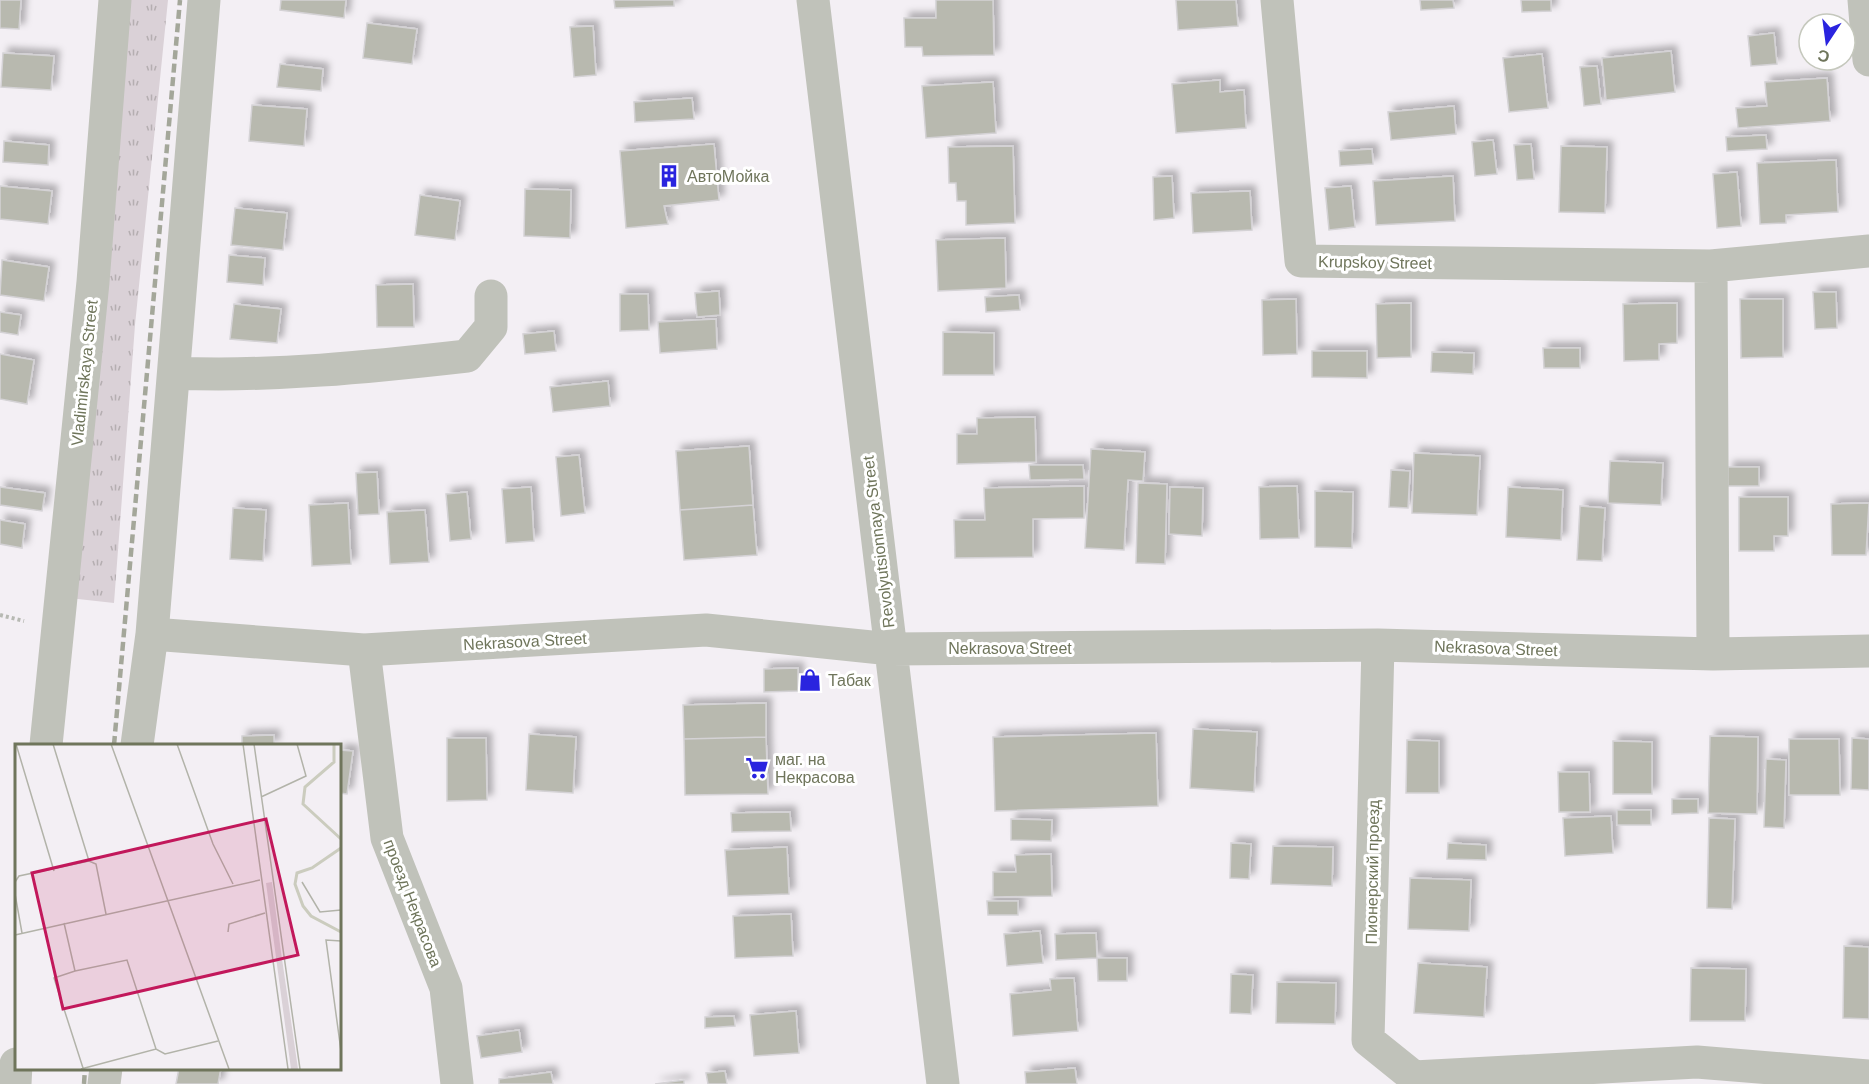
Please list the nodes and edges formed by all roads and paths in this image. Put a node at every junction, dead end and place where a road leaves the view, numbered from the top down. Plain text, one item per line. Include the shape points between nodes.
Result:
1 (115, 0) edge
2 (204, 0) edge
3 (813, 0) edge
4 (1277, 0) edge
5 (1864, 0) edge
6 (1869, 60) edge
7 (1869, 251) edge
8 (1711, 266) junction
9 (491, 296) dead end
10 (174, 373) junction
11 (152, 634) junction
12 (1378, 645) junction
13 (891, 649) junction
14 (364, 650) junction
15 (1869, 651) edge
16 (1713, 654) junction
17 (46, 744) edge
18 (137, 744) edge
19 (16, 1069) edge
20 (106, 1069) edge
21 (1698, 1073) edge
22 (1869, 1077) edge
23 (1414, 1081) edge
24 (15, 1084) edge
25 (104, 1084) edge
26 (457, 1084) edge
27 (943, 1084) edge

1 - 17 street, Vladimirskaya Street via 93,282
2 - 10 street
3 - 13 street, Revolyutsionnaya Street
4 - 8 street, Krupskoy Street via 1301,261
5 - 6 street
7 - 8 street, Krupskoy Street
8 - 16 street
9 - 10 street via 491,327 467,356 232,375
10 - 11 street
11 - 14 street, Nekrasova Street
11 - 18 street
12 - 13 street, Nekrasova Street
12 - 16 street, Nekrasova Street
12 - 23 street, Пионерский проезд via 1368,1040
13 - 14 street, Nekrasova Street via 706,630
13 - 27 street, Revolyutsionnaya Street
14 - 26 street, проезд Некрасова via 387,838 446,988
15 - 16 street, Nekrasova Street
19 - 24 street
20 - 25 street
21 - 22 street, Пионерский проезд
21 - 23 street, Пионерский проезд

